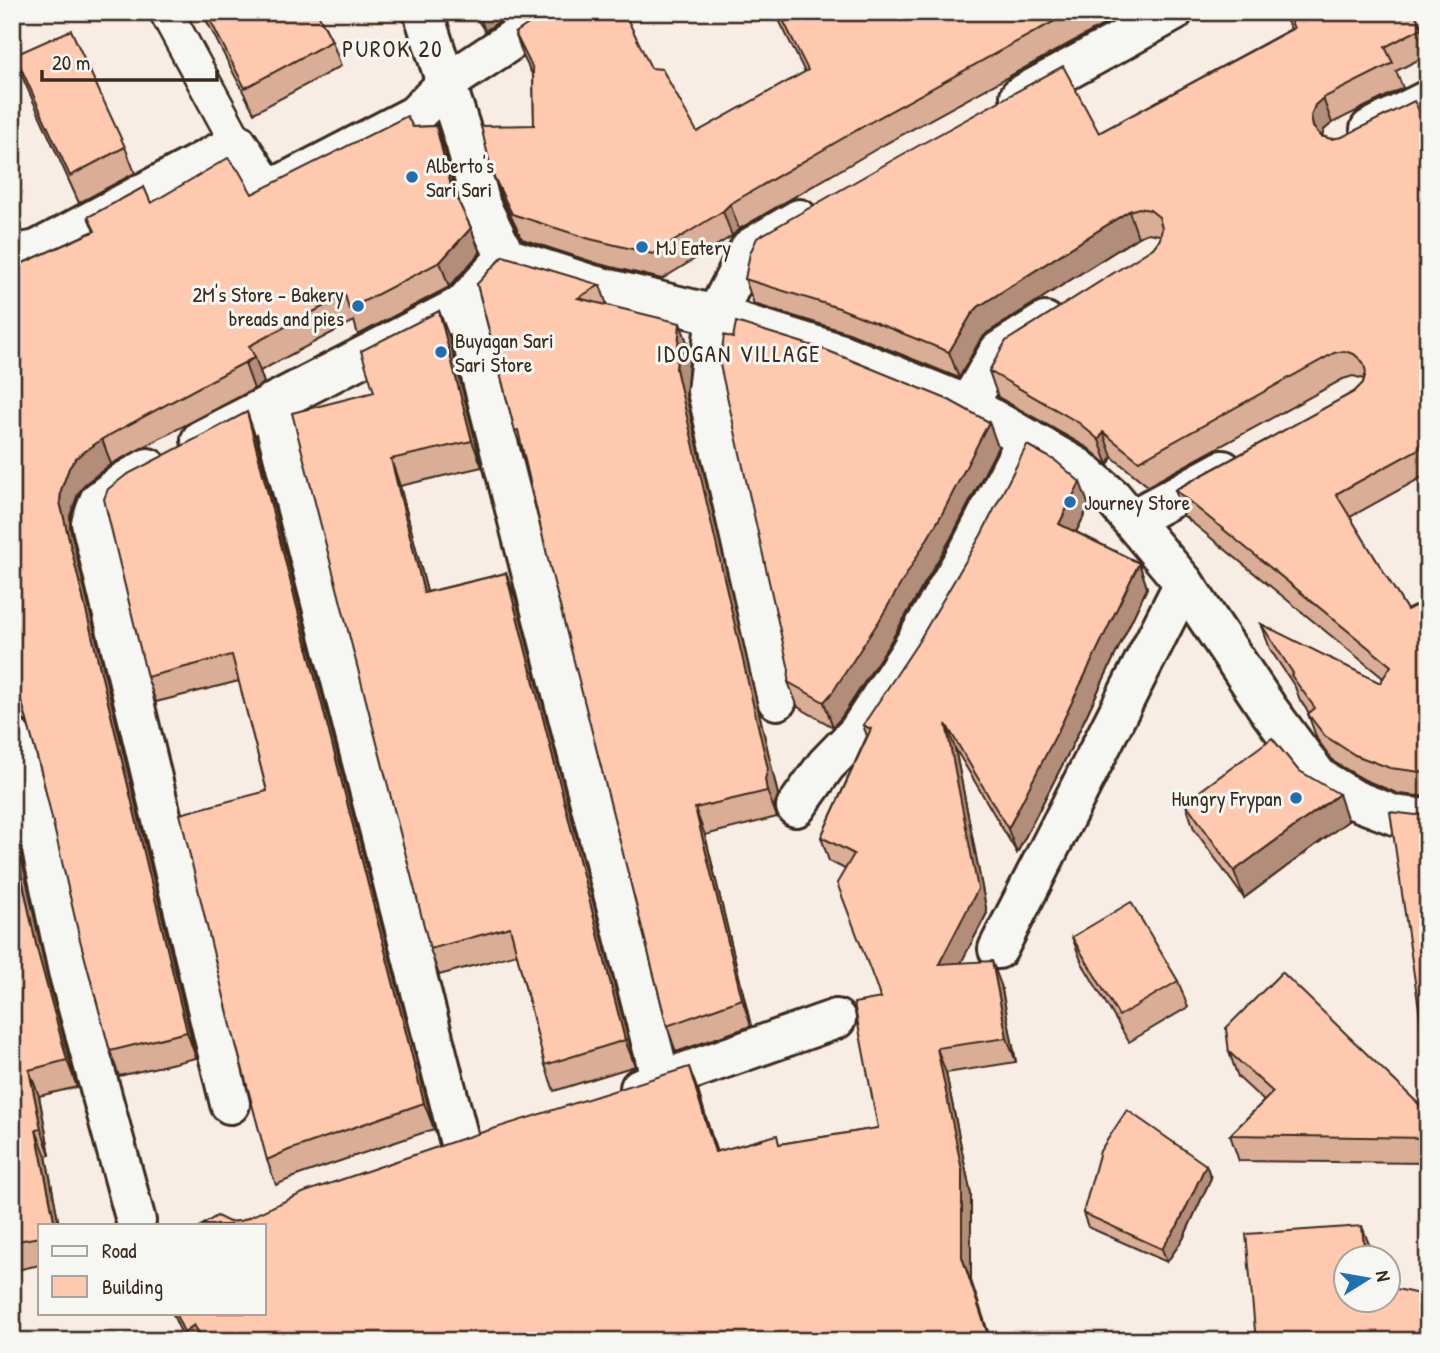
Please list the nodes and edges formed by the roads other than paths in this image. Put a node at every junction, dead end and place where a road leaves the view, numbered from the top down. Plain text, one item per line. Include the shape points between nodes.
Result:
1 (166, 12) edge
2 (423, 12) edge
3 (554, 12) edge
4 (1173, 12) edge
5 (447, 83) junction
6 (1428, 100) edge
7 (992, 110) edge
8 (237, 143) junction
9 (1342, 144) edge
10 (828, 202) edge
11 (12, 256) edge
12 (506, 257) junction
13 (463, 305) junction
14 (1069, 307) edge
15 (716, 315) junction
16 (270, 404) junction
17 (968, 405) junction
18 (1027, 438) junction
19 (1255, 452) edge
20 (1133, 519) junction
21 (1184, 583) junction
22 (777, 701) dead end
23 (12, 738) edge
24 (796, 807) dead end
25 (1428, 819) edge
26 (998, 949) dead end
27 (836, 1019) dead end
28 (661, 1081) junction
29 (611, 1097) edge
30 (230, 1104) dead end
31 (498, 1131) edge
32 (460, 1143) junction
33 (422, 1156) edge
34 (136, 1221) dead end

1 - 8 lane
2 - 5 street
3 - 5 street
4 - 7 street
5 - 8 street via 415,115 276,187 260,178
5 - 12 street via 481,206
6 - 9 street
8 - 11 street via 37,250
10 - 15 street via 750,248
12 - 13 street
12 - 15 street via 593,285
13 - 16 street
13 - 28 street
14 - 17 street via 999,351
15 - 17 street via 842,354
15 - 22 street via 707,391
16 - 30 street via 124,482 99,501 91,523
16 - 32 street
17 - 18 street
18 - 20 street via 1077,467
18 - 24 street via 907,657 858,732
19 - 20 street
20 - 21 street
21 - 25 street via 1319,778 1355,800 1394,814
21 - 26 street
23 - 34 street via 68,971
27 - 28 street
28 - 29 street
31 - 32 street
32 - 33 street

